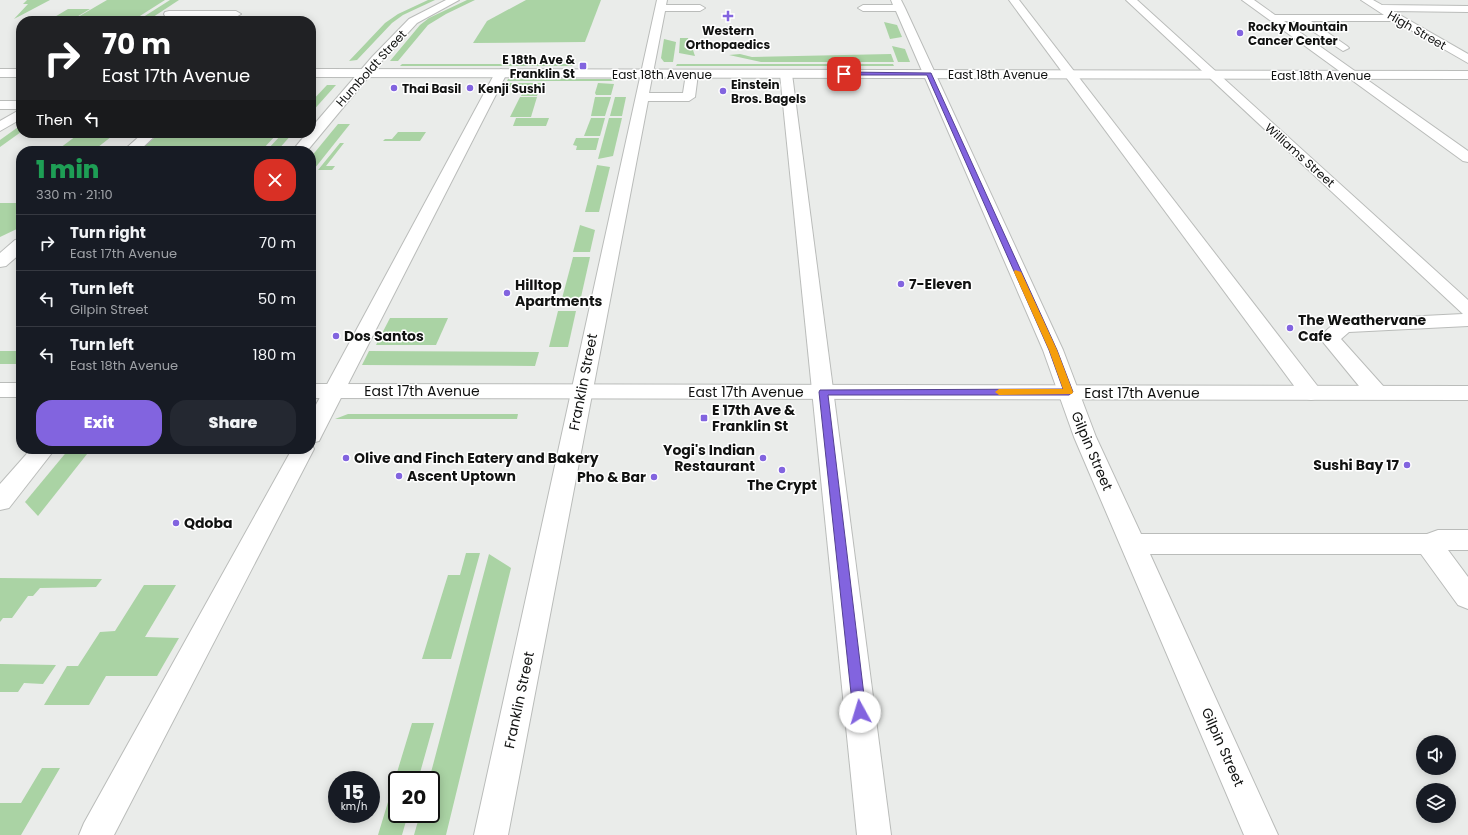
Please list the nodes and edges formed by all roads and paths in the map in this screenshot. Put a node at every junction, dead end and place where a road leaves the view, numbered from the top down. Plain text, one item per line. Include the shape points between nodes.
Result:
1 (454, 0) edge
2 (1014, 0) edge
3 (1132, 0) edge
4 (1247, 0) edge
5 (1366, 0) edge
6 (185, 4) dead end
7 (661, 4) edge
8 (898, 4) edge
9 (700, 8) dead end
10 (863, 8) dead end
11 (1381, 8) junction
12 (1468, 9) edge
13 (169, 14) junction
14 (236, 14) dead end
15 (166, 16) edge
16 (1272, 18) junction
17 (1298, 18) junction
18 (1398, 18) junction
19 (1343, 48) dead end
20 (1468, 59) edge
21 (0, 73) edge
22 (16, 73) edge
23 (316, 73) edge
24 (365, 73) junction
25 (501, 74) junction
26 (647, 74) junction
27 (692, 74) junction
28 (786, 74) junction
29 (929, 74) junction
30 (1071, 74) junction
31 (1212, 74) junction
32 (1351, 75) junction
33 (1468, 75) edge
34 (642, 97) junction
35 (0, 105) edge
36 (16, 105) edge
37 (0, 111) edge
38 (16, 112) edge
39 (16, 116) edge
40 (0, 127) edge
41 (316, 130) edge
42 (145, 138) edge
43 (309, 138) edge
44 (136, 146) edge
45 (302, 146) edge
46 (1468, 158) edge
47 (16, 248) edge
48 (0, 262) edge
49 (1468, 310) edge
50 (1468, 320) edge
51 (0, 390) edge
52 (16, 390) edge
53 (316, 391) edge
54 (334, 391) junction
55 (581, 391) junction
56 (823, 392) junction
57 (1069, 392) junction
58 (1376, 392) junction
59 (1311, 393) junction
60 (1468, 393) edge
61 (316, 425) edge
62 (40, 454) edge
63 (301, 454) edge
64 (0, 501) edge
65 (1468, 540) edge
66 (1132, 544) junction
67 (1428, 544) junction
68 (1468, 597) edge
69 (96, 835) edge
70 (491, 835) edge
71 (874, 835) edge
72 (1261, 835) edge

1 - 24 street, Humboldt Street via 413,21
2 - 30 street
3 - 31 street, Williams Street
4 - 16 street
5 - 11 street, High Street
6 - 13 street
7 - 9 street
7 - 26 street, Franklin Street
8 - 10 street
8 - 29 street, Gilpin Street
11 - 12 street
11 - 18 street, High Street
13 - 14 street
13 - 15 street
16 - 17 street
16 - 32 street
17 - 18 street
17 - 19 street
18 - 20 street, High Street
21 - 22 street
23 - 24 street, East 18th Avenue
24 - 25 street, East 18th Avenue
24 - 41 street, Humboldt Street
25 - 26 street, East 18th Avenue
25 - 54 street
26 - 27 street, East 18th Avenue
26 - 34 street, Franklin Street
27 - 28 street, East 18th Avenue
27 - 34 street via 689,97
28 - 29 street, East 18th Avenue
28 - 56 street
29 - 30 street, East 18th Avenue
29 - 57 street, Gilpin Street via 1053,350
30 - 31 street, East 18th Avenue
30 - 59 street
31 - 32 street, East 18th Avenue
31 - 49 street, Williams Street
32 - 33 street, East 18th Avenue
32 - 46 street
34 - 55 street, Franklin Street
35 - 36 street
37 - 38 street
39 - 40 street
42 - 44 street
43 - 45 street, Humboldt Street
47 - 48 street
50 - 58 street via 1344,326 1330,338
51 - 52 street
53 - 54 street, East 17th Avenue
54 - 55 street, East 17th Avenue
54 - 61 street
55 - 56 street, East 17th Avenue
55 - 70 street, Franklin Street
56 - 57 street, East 17th Avenue
56 - 71 street
57 - 59 street, East 17th Avenue
57 - 66 street, Gilpin Street via 1085,437
58 - 59 street, East 17th Avenue
58 - 60 street, East 17th Avenue
62 - 64 street
63 - 69 street
65 - 67 street via 1438,540
66 - 67 street
66 - 72 street, Gilpin Street
67 - 68 street

